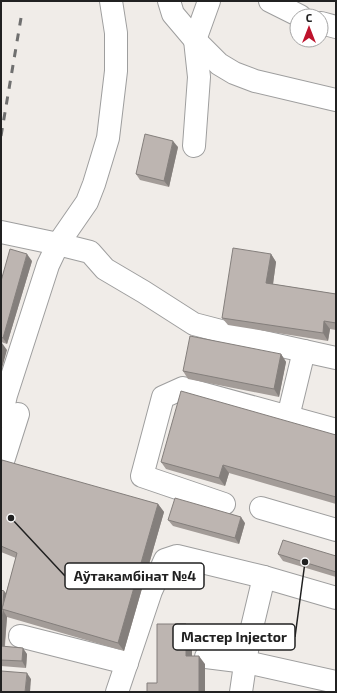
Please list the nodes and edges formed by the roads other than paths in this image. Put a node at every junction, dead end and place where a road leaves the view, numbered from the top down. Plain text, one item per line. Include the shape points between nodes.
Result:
1 (111, 1) edge
2 (169, 1) edge
3 (209, 1) edge
4 (270, 1) edge
5 (289, 10) edge
6 (195, 40) junction
7 (336, 100) edge
8 (194, 146) dead end
9 (1, 232) edge
10 (58, 244) junction
11 (304, 351) junction
12 (336, 358) edge
13 (10, 416) edge
14 (288, 417) junction
15 (336, 430) edge
16 (1, 457) edge
17 (224, 504) dead end
18 (260, 508) dead end
19 (336, 530) edge
20 (264, 577) junction
21 (336, 598) edge
22 (20, 636) dead end
23 (206, 656) dead end
24 (246, 662) junction
25 (127, 663) junction
26 (336, 682) edge
27 (117, 692) edge
28 (241, 692) edge

1 - 10 lane via 116,33 116,71 108,138 87,202
2 - 6 lane via 173,14
3 - 6 lane
4 - 5 lane
6 - 7 lane via 219,64 234,73 255,81
6 - 8 lane via 199,77
9 - 10 lane
10 - 11 lane via 90,252 105,269 194,324
10 - 13 lane via 48,265 6,395
11 - 12 lane
11 - 14 lane
13 - 16 lane via 4,458
14 - 15 lane
14 - 17 lane via 183,388 163,397 142,476
18 - 19 lane
20 - 21 lane
20 - 24 lane
20 - 25 lane via 177,556 166,560 151,591
22 - 25 lane
23 - 24 lane
24 - 26 lane
24 - 28 lane
25 - 27 lane

